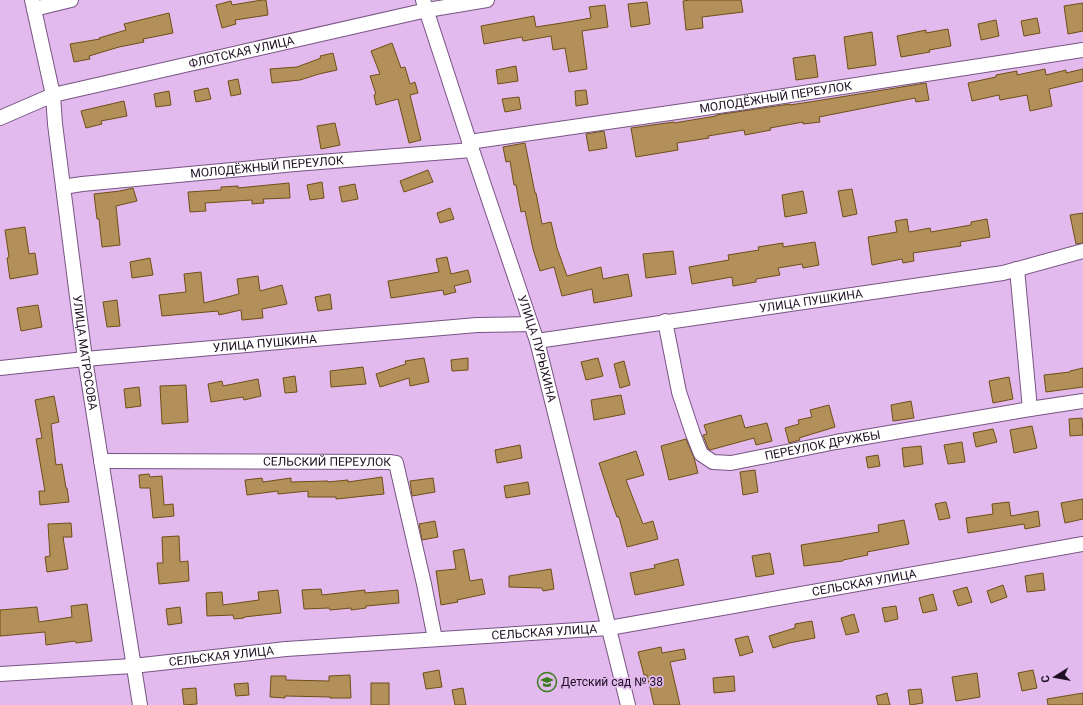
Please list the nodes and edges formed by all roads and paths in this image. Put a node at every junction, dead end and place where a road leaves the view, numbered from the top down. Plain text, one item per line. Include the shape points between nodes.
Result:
1 (71, 0) edge
2 (487, 0) edge
3 (32, 5) edge
4 (425, 5) edge
5 (1083, 50) edge
6 (52, 95) junction
7 (0, 118) edge
8 (470, 146) junction
9 (63, 187) junction
10 (1083, 251) edge
11 (1017, 269) junction
12 (665, 321) junction
13 (531, 324) junction
14 (538, 341) junction
15 (85, 359) junction
16 (0, 368) edge
17 (1083, 401) edge
18 (1030, 408) junction
19 (101, 461) junction
20 (1083, 544) edge
21 (609, 628) junction
22 (434, 639) junction
23 (133, 666) junction
24 (0, 674) edge
25 (140, 705) edge
26 (628, 705) edge

1 - 3 street
2 - 4 street, ФЛОТСКАЯ УЛИЦА
3 - 6 street, УЛИЦА МАТРОСОВА
4 - 6 street, ФЛОТСКАЯ УЛИЦА
4 - 8 street, УЛИЦА ПУРЫХИНА
5 - 8 street, МОЛОДЁЖНЫЙ ПЕРЕУЛОК
6 - 7 street, ФЛОТСКАЯ УЛИЦА
6 - 9 street, УЛИЦА МАТРОСОВА
8 - 9 street, МОЛОДЁЖНЫЙ ПЕРЕУЛОК
8 - 13 street, УЛИЦА ПУРЫХИНА
9 - 15 street, УЛИЦА МАТРОСОВА
10 - 11 street, УЛИЦА ПУШКИНА
11 - 12 street, УЛИЦА ПУШКИНА via 1004,273
11 - 18 street
12 - 14 street, УЛИЦА ПУШКИНА
12 - 18 street, ПЕРЕУЛОК ДРУЖБЫ via 679,392 693,434 701,454 713,462 731,464 836,442
13 - 14 street, УЛИЦА ПУРЫХИНА
13 - 15 street, УЛИЦА ПУШКИНА via 477,325
14 - 21 street, УЛИЦА ПУРЫХИНА
15 - 16 street, УЛИЦА ПУШКИНА
15 - 19 street, УЛИЦА МАТРОСОВА
17 - 18 street, ПЕРЕУЛОК ДРУЖБЫ
19 - 22 street, СЕЛЬСКИЙ ПЕРЕУЛОК via 396,463
19 - 23 street, УЛИЦА МАТРОСОВА
20 - 21 street, СЕЛЬСКАЯ УЛИЦА
21 - 22 street, СЕЛЬСКАЯ УЛИЦА
21 - 26 street, УЛИЦА ПУРЫХИНА
22 - 23 street, СЕЛЬСКАЯ УЛИЦА via 286,649
23 - 24 street, СЕЛЬСКАЯ УЛИЦА
23 - 25 street, УЛИЦА МАТРОСОВА

